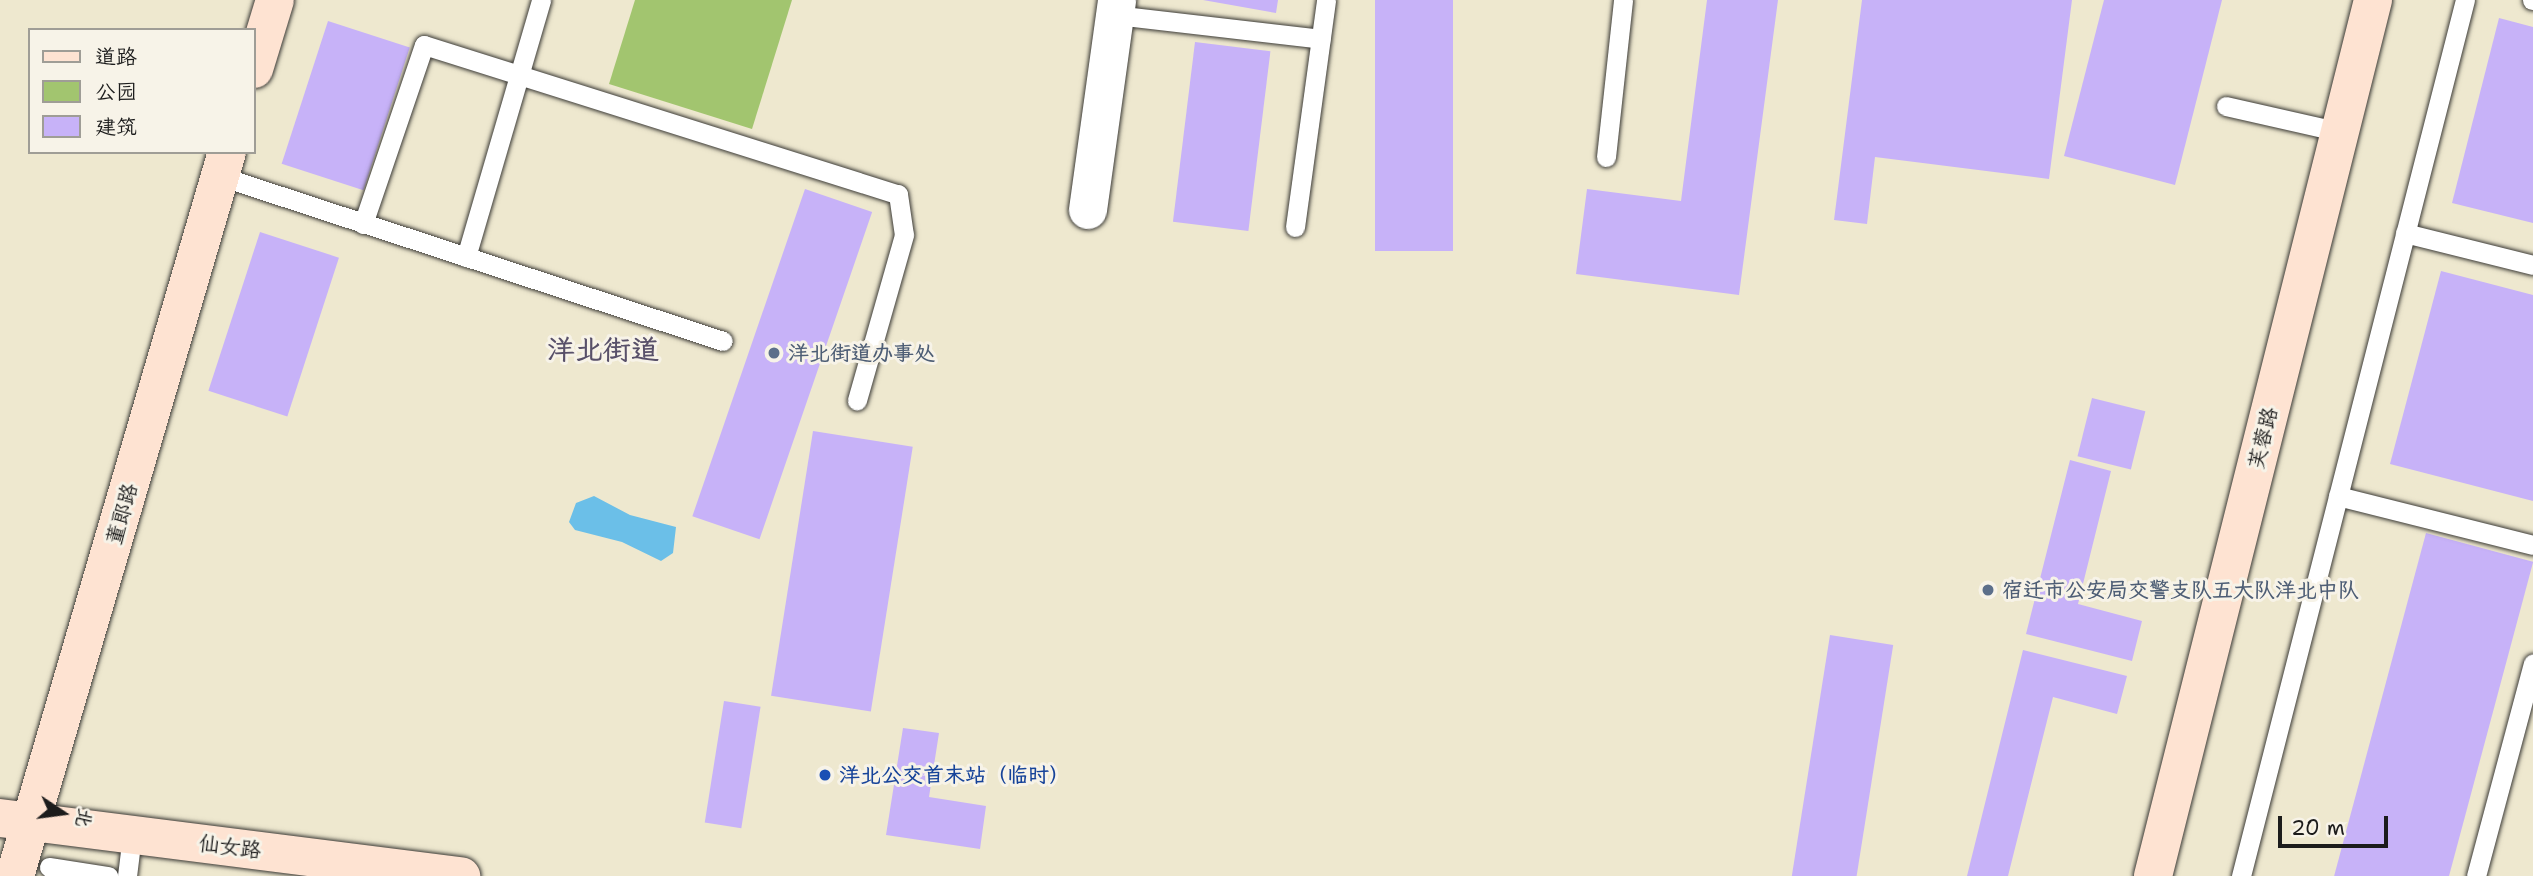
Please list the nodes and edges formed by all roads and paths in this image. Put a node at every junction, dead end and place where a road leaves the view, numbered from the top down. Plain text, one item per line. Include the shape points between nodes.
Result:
1 (275, 0) edge
2 (541, 0) edge
3 (1326, 0) edge
4 (1623, 0) edge
5 (2374, 0) edge
6 (2465, 0) edge
7 (1116, 8) edge
8 (1321, 39) junction
9 (256, 62) edge
10 (519, 74) junction
11 (2226, 106) dead end
12 (2340, 132) junction
13 (1606, 157) dead end
14 (224, 164) edge
15 (1087, 210) dead end
16 (363, 223) junction
17 (1295, 227) dead end
18 (2405, 233) junction
19 (466, 257) junction
20 (2533, 265) edge
21 (723, 341) dead end
22 (856, 400) dead end
23 (2338, 496) junction
24 (2533, 545) edge
25 (2533, 664) edge
26 (16, 820) edge
27 (132, 835) junction
28 (32, 871) edge
29 (107, 876) edge
30 (127, 876) edge
31 (461, 876) edge
32 (2153, 876) edge
33 (2241, 876) edge
34 (2476, 876) edge

1 - 9 street
2 - 10 lane
3 - 8 lane
4 - 13 lane
5 - 12 street, 芙蓉路
6 - 18 lane
7 - 8 lane
7 - 15 street
8 - 17 lane
10 - 16 lane via 424,44
10 - 19 lane
10 - 22 lane via 898,194 904,235
11 - 12 lane
12 - 32 street, 芙蓉路
14 - 16 lane
14 - 26 street, 董郎路
16 - 19 lane
18 - 20 lane
18 - 23 lane
19 - 21 lane
23 - 24 lane
23 - 33 lane
25 - 34 lane
26 - 27 street, 仙女路
26 - 28 street, 董郎路
27 - 30 lane
27 - 31 street, 仙女路
28 - 29 lane

